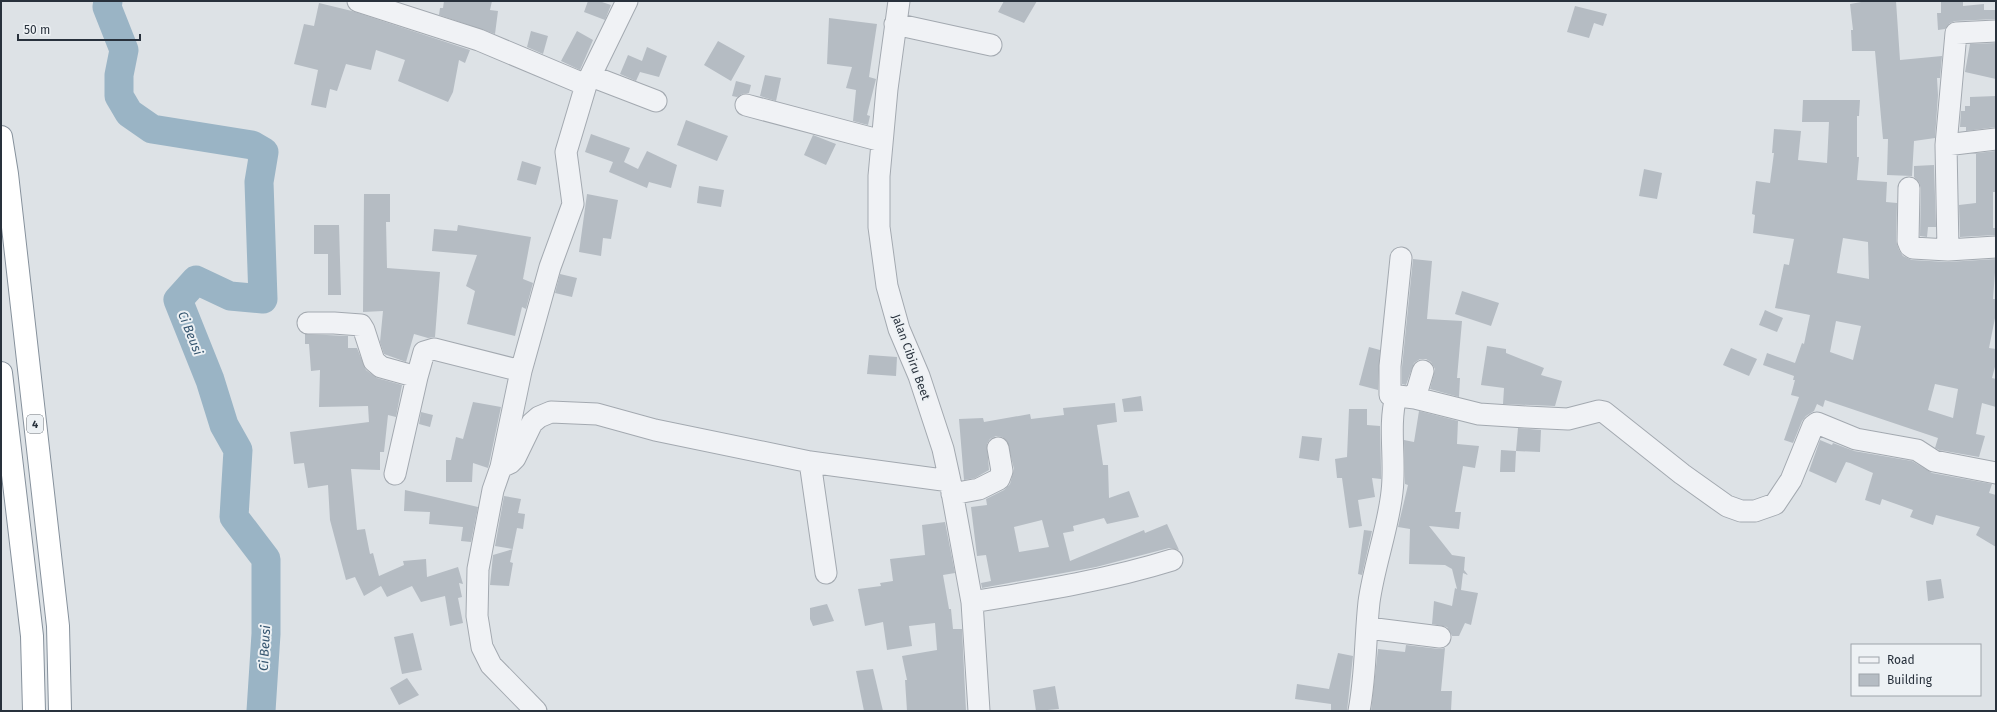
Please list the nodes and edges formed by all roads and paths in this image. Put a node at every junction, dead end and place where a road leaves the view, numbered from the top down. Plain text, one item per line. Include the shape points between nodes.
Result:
1 (358, 1) edge
2 (627, 1) edge
3 (899, 1) edge
4 (895, 24) junction
5 (1996, 31) edge
6 (991, 45) dead end
7 (589, 80) junction
8 (656, 101) dead end
9 (746, 105) dead end
10 (1, 137) edge
11 (1996, 140) edge
12 (882, 141) junction
13 (1946, 145) junction
14 (1909, 188) dead end
15 (1996, 247) edge
16 (1948, 250) junction
17 (1400, 258) dead end
18 (308, 323) dead end
19 (521, 371) junction
20 (1423, 371) dead end
21 (1, 373) edge
22 (416, 377) junction
23 (1406, 397) junction
24 (998, 448) dead end
25 (810, 462) junction
26 (501, 467) junction
27 (1996, 473) edge
28 (395, 474) dead end
29 (951, 488) junction
30 (1172, 560) dead end
31 (826, 573) dead end
32 (972, 602) junction
33 (1368, 628) junction
34 (1440, 637) dead end
35 (34, 711) edge
36 (60, 711) edge
37 (536, 711) edge
38 (979, 711) edge
39 (1359, 711) edge

1 - 7 street via 479,40
2 - 7 street
3 - 4 street, Jalan Cibiru Beet
4 - 6 street
4 - 12 street, Jalan Cibiru Beet
5 - 13 street via 1956,33
7 - 8 street
7 - 19 street via 566,152 573,204 550,267
9 - 12 street
10 - 36 highway, 4 via 58,626
11 - 13 street
12 - 29 street, Jalan Cibiru Beet via 879,227 887,286 899,330 919,376 933,420
13 - 16 street
14 - 16 street via 1910,246
15 - 16 street
17 - 23 street via 1389,390 1390,395
18 - 22 street via 361,325 374,361 381,367
19 - 22 street via 434,349 424,352
19 - 26 street
20 - 23 street
21 - 35 highway via 32,636
22 - 28 street
23 - 27 street via 1478,414 1568,419 1604,412 1682,474 1727,506 1741,510 1755,510 1775,504 1791,480 1813,426 1818,423 1856,439 1917,450 1934,461
23 - 33 street via 1393,405 1392,492 1369,602
24 - 29 street via 1002,471 999,478 979,489
25 - 26 street via 655,430 597,414 551,412 532,423 515,458 510,464
25 - 29 street
25 - 31 street
26 - 37 street via 478,569 477,616 482,647 490,665
29 - 32 street, Jalan Cibiru Beet
30 - 32 street via 1041,591
32 - 38 street, Jalan Cibiru Beet
33 - 34 street
33 - 39 street

